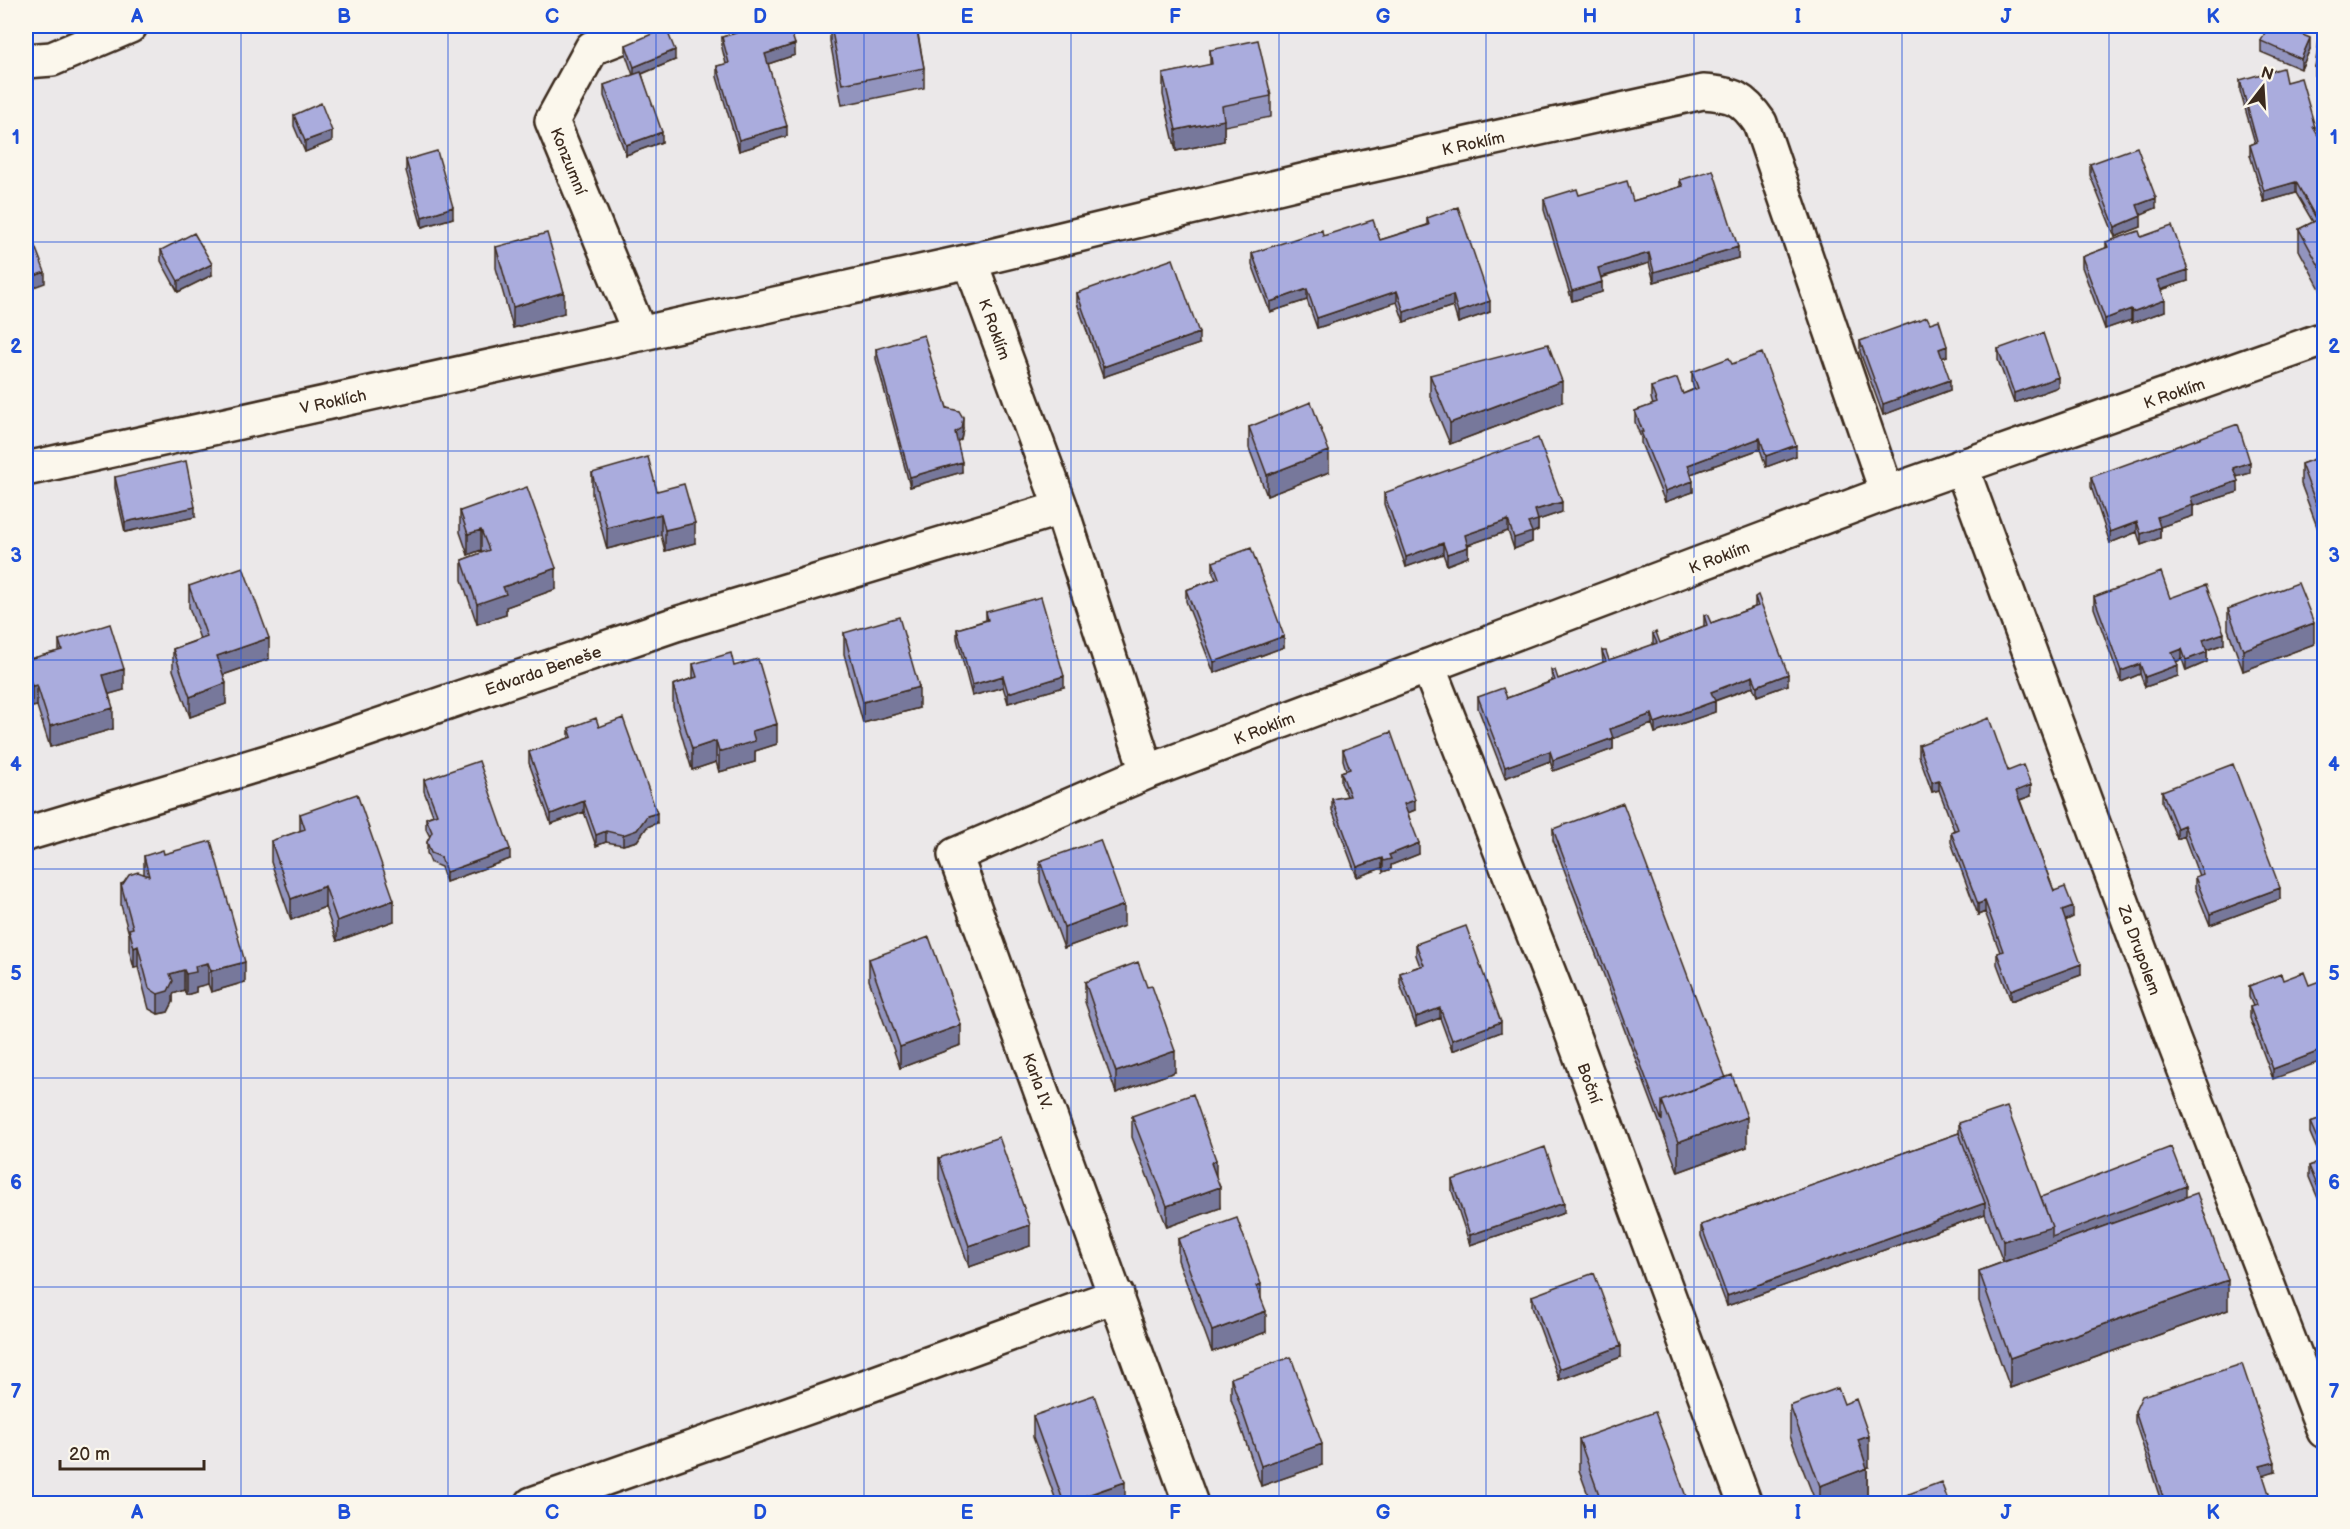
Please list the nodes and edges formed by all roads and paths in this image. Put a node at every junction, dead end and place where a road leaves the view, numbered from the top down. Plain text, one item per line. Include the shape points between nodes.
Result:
1 (130, 26) edge
2 (649, 26) edge
3 (26, 61) edge
4 (970, 261) junction
5 (640, 334) junction
6 (2325, 339) edge
7 (1961, 466) junction
8 (26, 469) edge
9 (1887, 493) junction
10 (1061, 508) junction
11 (1428, 666) junction
12 (1147, 772) junction
13 (26, 834) edge
14 (1117, 1295) junction
15 (2325, 1431) edge
16 (532, 1503) edge
17 (1191, 1503) edge
18 (1744, 1503) edge

1 - 3 street via 52,59
2 - 5 street, Konzumní via 592,48 552,121
4 - 5 street, K Roklím
4 - 9 street, K Roklím via 1339,172 1703,92 1727,94 1747,104 1760,123
4 - 10 street, K Roklím
5 - 8 street, V Roklích
6 - 7 street, K Roklím
7 - 9 street, K Roklím
7 - 15 street, Za Drupolem via 2172,1037
9 - 11 street, K Roklím
10 - 12 street, K Roklím
10 - 13 street, Edvarda Beneše via 676,624 310,749
11 - 12 street, K Roklím
11 - 18 street, Boční via 1565,1014
12 - 14 street, Karla IV. via 955,855
14 - 16 street
14 - 17 street, Karla IV.

